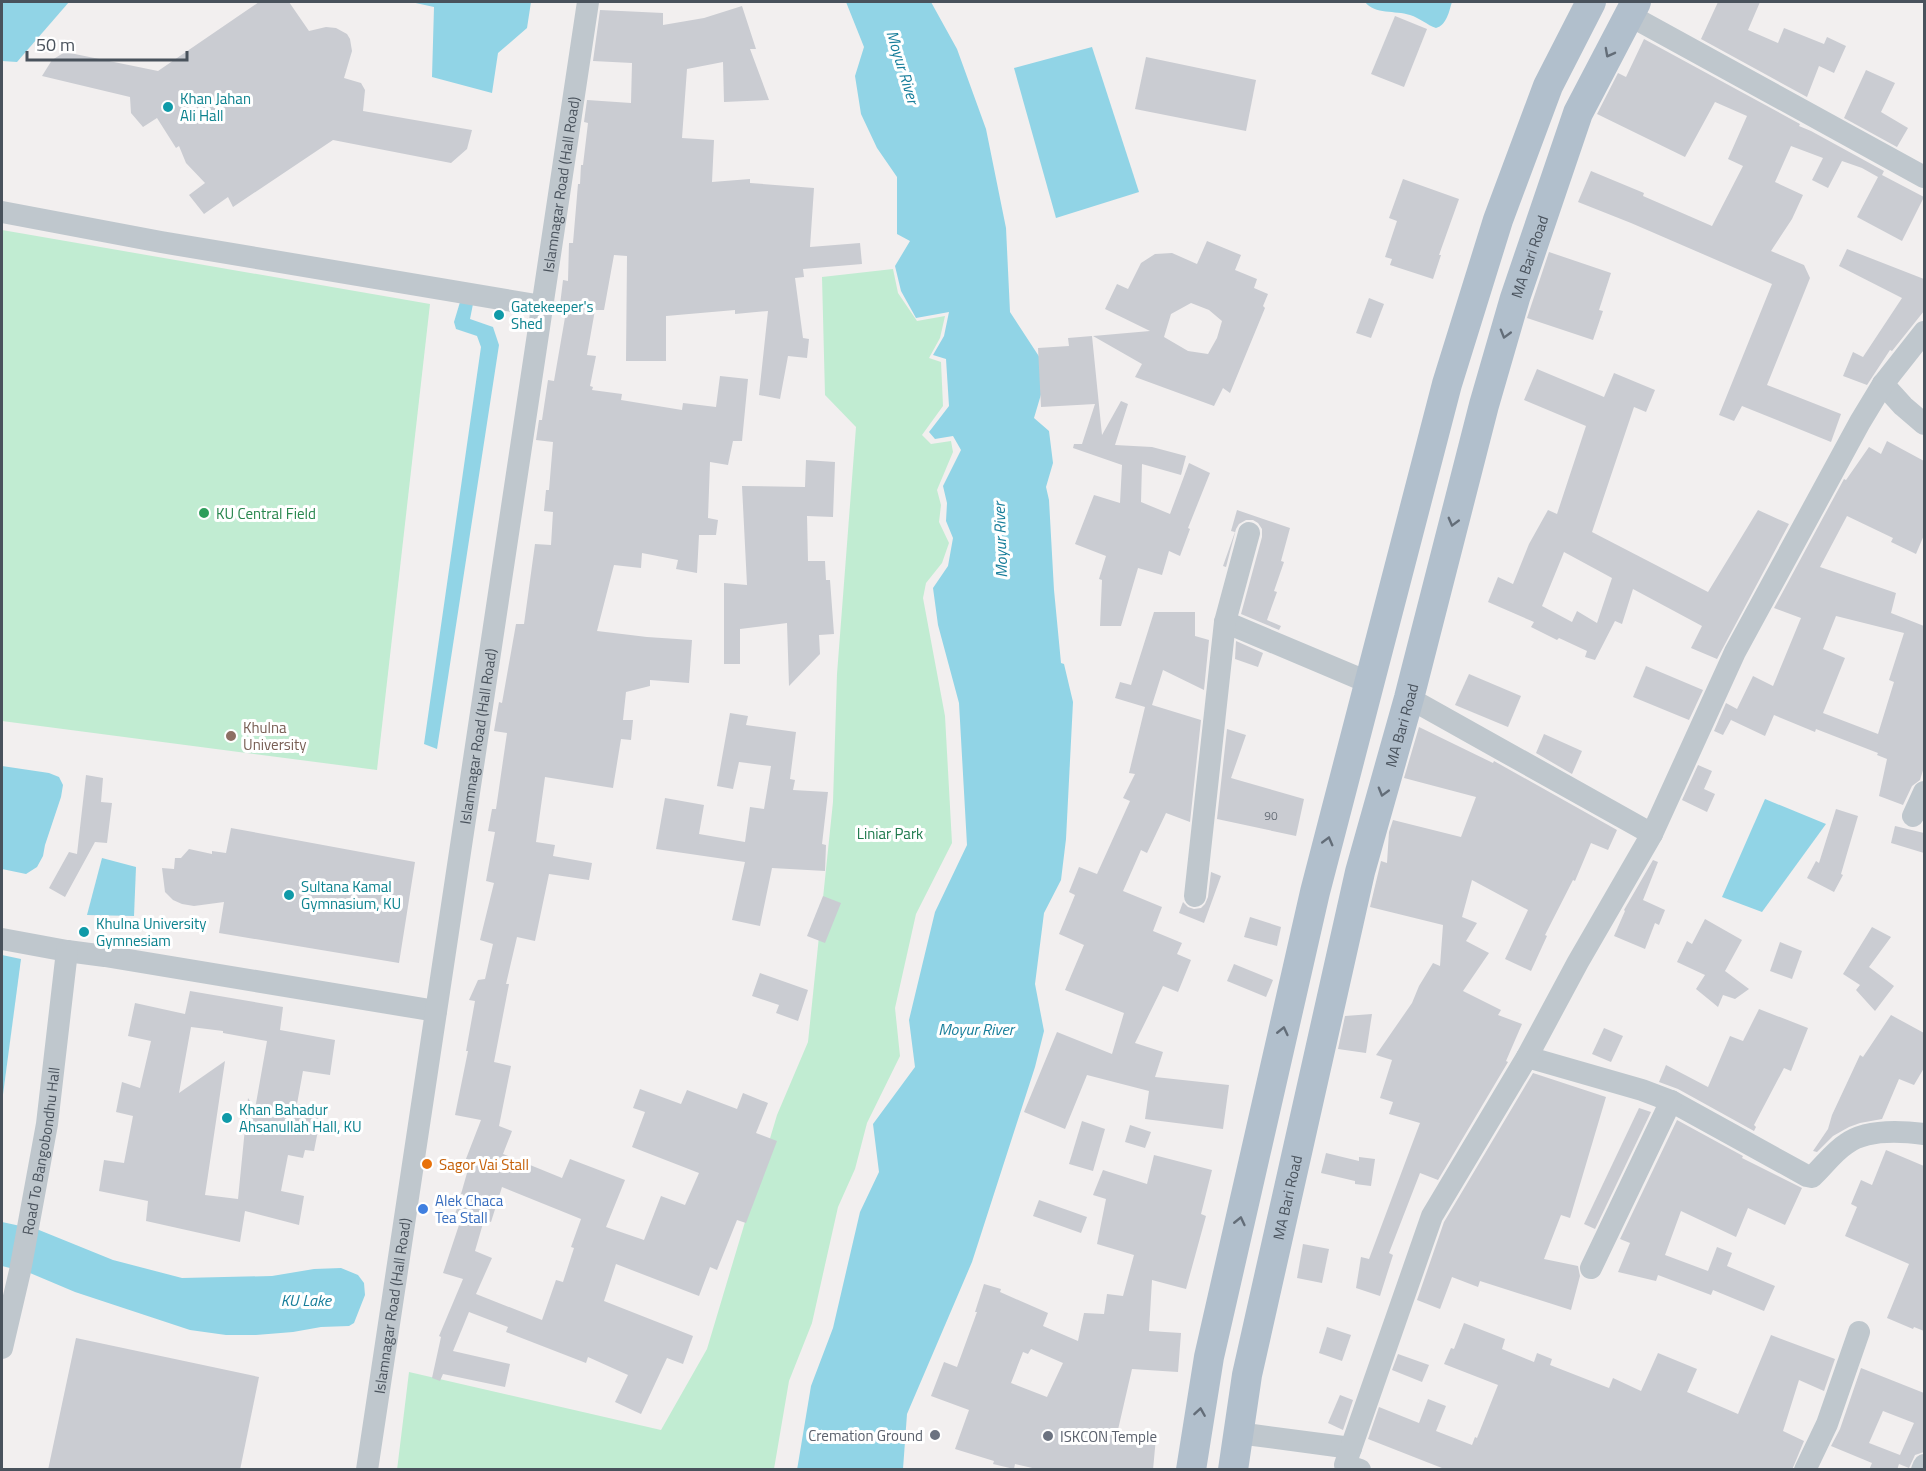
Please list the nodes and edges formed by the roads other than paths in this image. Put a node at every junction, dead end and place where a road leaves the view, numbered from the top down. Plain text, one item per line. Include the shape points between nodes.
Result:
1 (588, 2) edge
2 (1591, 2) edge
3 (1632, 8) edge
4 (1924, 177) edge
5 (2, 212) edge
6 (542, 306) junction
7 (1924, 332) edge
8 (1883, 384) junction
9 (1924, 424) edge
10 (1249, 533) dead end
11 (1225, 622) junction
12 (1370, 683) junction
13 (1409, 698) junction
14 (1924, 792) edge
15 (1913, 816) dead end
16 (1652, 834) junction
17 (1195, 896) dead end
18 (2, 939) edge
19 (67, 951) junction
20 (436, 1011) junction
21 (1527, 1057) junction
22 (1671, 1101) junction
23 (1924, 1134) edge
24 (1591, 1268) dead end
25 (1859, 1332) dead end
26 (2, 1348) edge
27 (1238, 1433) junction
28 (1351, 1448) junction
29 (1924, 1465) edge
30 (367, 1470) edge
31 (1191, 1470) edge
32 (1233, 1470) edge
33 (1360, 1470) edge
34 (1805, 1470) edge
35 (1923, 1470) edge

1 - 6 street, Islamnagar Road (Hall Road)
2 - 12 main road via 1548,86 1498,220 1447,384
3 - 4 street
3 -> 13 main road, MA Bari Road via 1578,113 1515,298
5 - 6 street
6 - 20 street, Islamnagar Road (Hall Road)
7 - 8 street
8 - 9 street
8 - 16 street via 1735,652
10 - 11 street
11 - 12 street
11 - 17 street
31 -> 12 main road via 1214,1334 1315,892
13 - 16 street
13 -> 27 main road, MA Bari Road via 1360,872 1247,1375
14 - 15 street
16 - 21 street
18 - 19 street
19 - 20 street
19 - 26 street, Road To Bangobondhu Hall via 46,1124
20 - 30 street, Islamnagar Road (Hall Road)
21 - 22 street
21 - 28 street via 1432,1216
22 - 23 street via 1812,1177 1846,1143 1891,1132
22 - 24 street
25 - 34 street via 1827,1424
27 - 28 street
27 - 32 main road, MA Bari Road
28 - 33 street via 1345,1465
29 - 35 street

